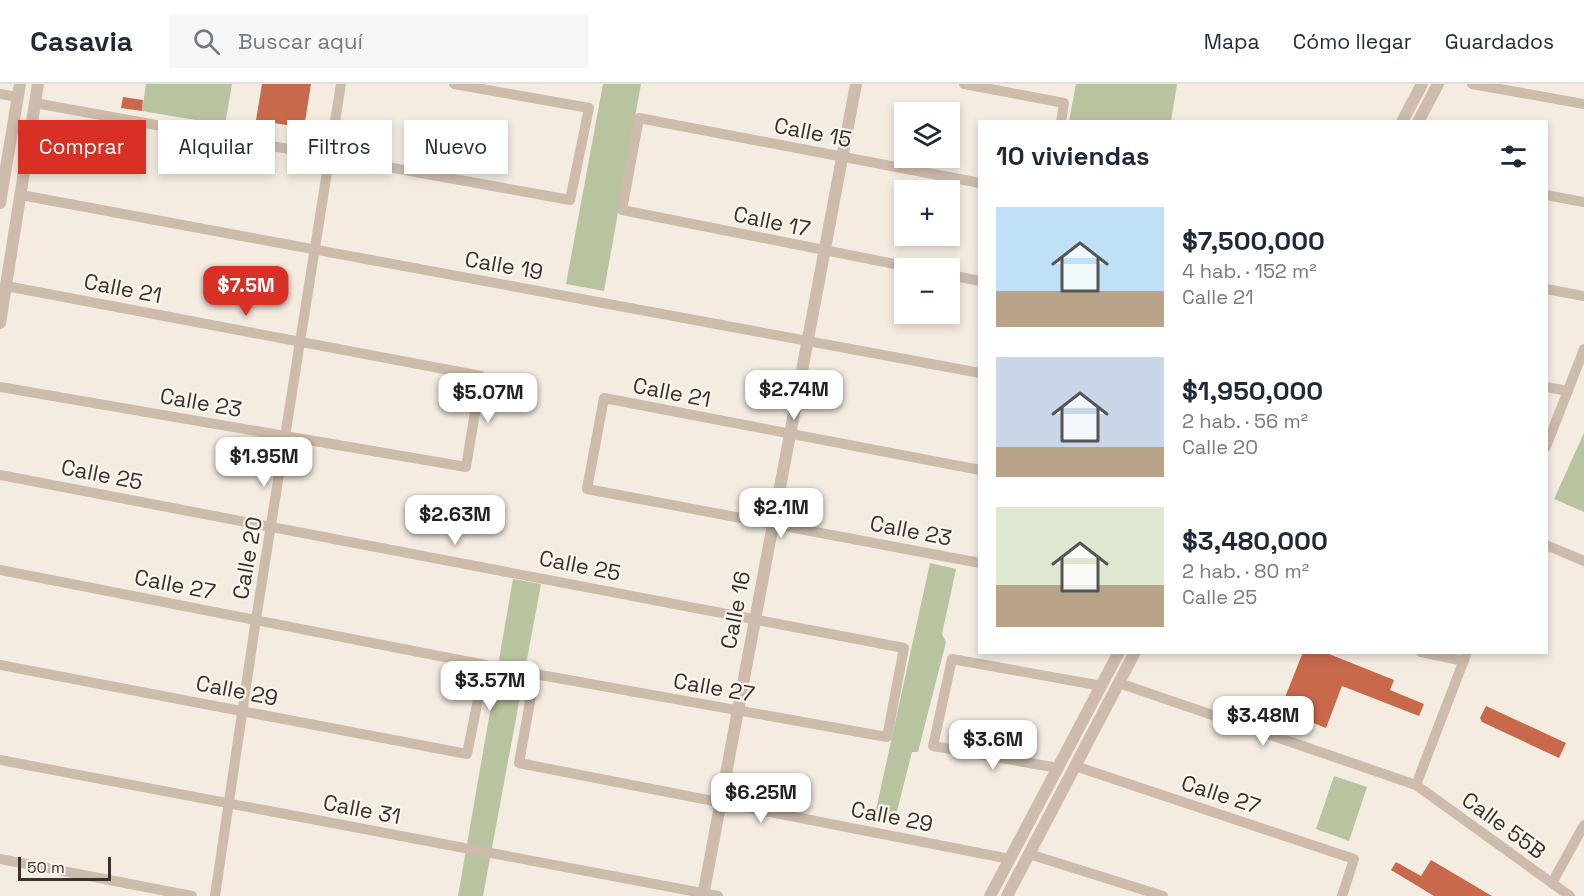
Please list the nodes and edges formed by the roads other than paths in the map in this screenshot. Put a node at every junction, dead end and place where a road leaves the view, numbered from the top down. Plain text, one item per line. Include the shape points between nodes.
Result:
1 (20, 84) edge
2 (38, 84) edge
3 (341, 84) edge
4 (454, 84) edge
5 (856, 84) edge
6 (964, 84) edge
7 (1422, 84) edge
8 (1438, 84) edge
9 (1472, 84) edge
10 (0, 94) edge
11 (17, 98) junction
12 (35, 103) junction
13 (1584, 104) edge
14 (336, 120) edge
15 (1061, 120) edge
16 (1403, 120) edge
17 (1419, 120) edge
18 (287, 148) edge
19 (842, 157) junction
20 (392, 167) edge
21 (327, 174) edge
22 (978, 183) edge
23 (1, 194) edge
24 (21, 195) junction
25 (1548, 195) edge
26 (1584, 202) edge
27 (622, 210) joint
28 (316, 250) junction
29 (824, 251) junction
30 (894, 264) edge
31 (960, 277) edge
32 (978, 281) edge
33 (6, 286) junction
34 (1548, 290) edge
35 (1584, 296) edge
36 (0, 323) edge
37 (807, 341) junction
38 (301, 342) junction
39 (1584, 349) edge
40 (978, 373) edge
41 (0, 387) edge
42 (1548, 387) edge
43 (1568, 392) junction
44 (790, 435) junction
45 (286, 436) junction
46 (1548, 442) edge
47 (466, 467) joint
48 (978, 470) edge
49 (0, 475) edge
50 (587, 489) joint
51 (773, 523) junction
52 (273, 526) junction
53 (1548, 546) edge
54 (1584, 561) edge
55 (978, 563) edge
56 (0, 570) edge
57 (256, 619) junction
58 (755, 619) junction
59 (1118, 654) edge
60 (1134, 654) edge
61 (1439, 654) edge
62 (1465, 657) edge
63 (0, 665) edge
64 (1119, 683) junction
65 (1102, 686) junction
66 (244, 711) junction
67 (738, 712) junction
68 (887, 737) joint
69 (467, 754) joint
70 (0, 760) edge
71 (519, 764) joint
72 (1075, 766) junction
73 (1058, 768) junction
74 (1416, 785) junction
75 (721, 802) junction
76 (229, 804) junction
77 (1584, 825) edge
78 (1029, 855) junction
79 (0, 859) edge
80 (1010, 859) junction
81 (1552, 883) junction
82 (703, 895) edge
83 (192, 896) edge
84 (215, 896) edge
85 (717, 896) edge
86 (990, 896) edge
87 (1007, 896) edge
88 (1163, 896) edge
89 (1342, 896) edge
90 (1570, 896) edge

1 - 11 street
2 - 12 street
3 - 14 street, Calle 20
4 - 20 street via 589,108 570,200
5 - 19 street, Calle 16
6 - 15 street via 1064,103
7 - 16 street
8 - 17 street
9 - 13 street
10 - 11 street
11 - 23 street
12 - 18 street
12 - 24 street
19 - 22 street, Calle 15
19 - 27 street, Calle 15 via 639,118
19 - 29 street, Calle 16
21 - 28 street, Calle 20
24 - 28 street, Calle 19
24 - 33 street
25 - 26 street
27 - 29 street, Calle 17
28 - 37 street, Calle 19
28 - 38 street, Calle 20
29 - 30 street, Calle 17
29 - 37 street, Calle 16
31 - 32 street
33 - 36 street
33 - 38 street, Calle 21
34 - 35 street
37 - 40 street, Calle 19
37 - 44 street, Calle 16
38 - 45 street, Calle 20
38 - 47 street, Calle 21 via 481,376
39 - 43 street
41 - 45 street, Calle 23
42 - 43 street
43 - 46 street
44 - 48 street, Calle 21
44 - 50 street, Calle 21 via 604,398
44 - 51 street, Calle 16
45 - 47 street, Calle 23
45 - 52 street, Calle 20
49 - 52 street, Calle 25
50 - 51 street, Calle 23
51 - 55 street, Calle 23
51 - 58 street, Calle 16
52 - 57 street, Calle 20
52 - 58 street, Calle 25
53 - 54 street
56 - 57 street, Calle 27
57 - 66 street, Calle 20
57 - 69 street, Calle 27 via 484,665
58 - 67 street, Calle 16
58 - 68 street, Calle 25 via 904,648
59 - 65 street
60 - 64 street
61 - 62 street
62 - 74 street
63 - 66 street, Calle 29
64 - 72 street
64 - 74 street
65 - 73 street
65 - 73 street via 952,658 933,746
66 - 69 street, Calle 29
66 - 76 street, Calle 20
67 - 68 street, Calle 27
67 - 71 street, Calle 27 via 535,674
67 - 75 street, Calle 16
70 - 76 street, Calle 31
71 - 75 street, Calle 29
72 - 78 street
72 - 89 street, Calle 27 via 1354,859
73 - 80 street
74 - 81 street, Calle 55B
75 - 80 street, Calle 29
75 - 82 street, Calle 16
76 - 82 street, Calle 31
76 - 84 street, Calle 20
77 - 81 street
78 - 87 street
78 - 88 street
79 - 83 street
80 - 86 street
81 - 90 street, Calle 55B
82 - 85 street, Calle 31

